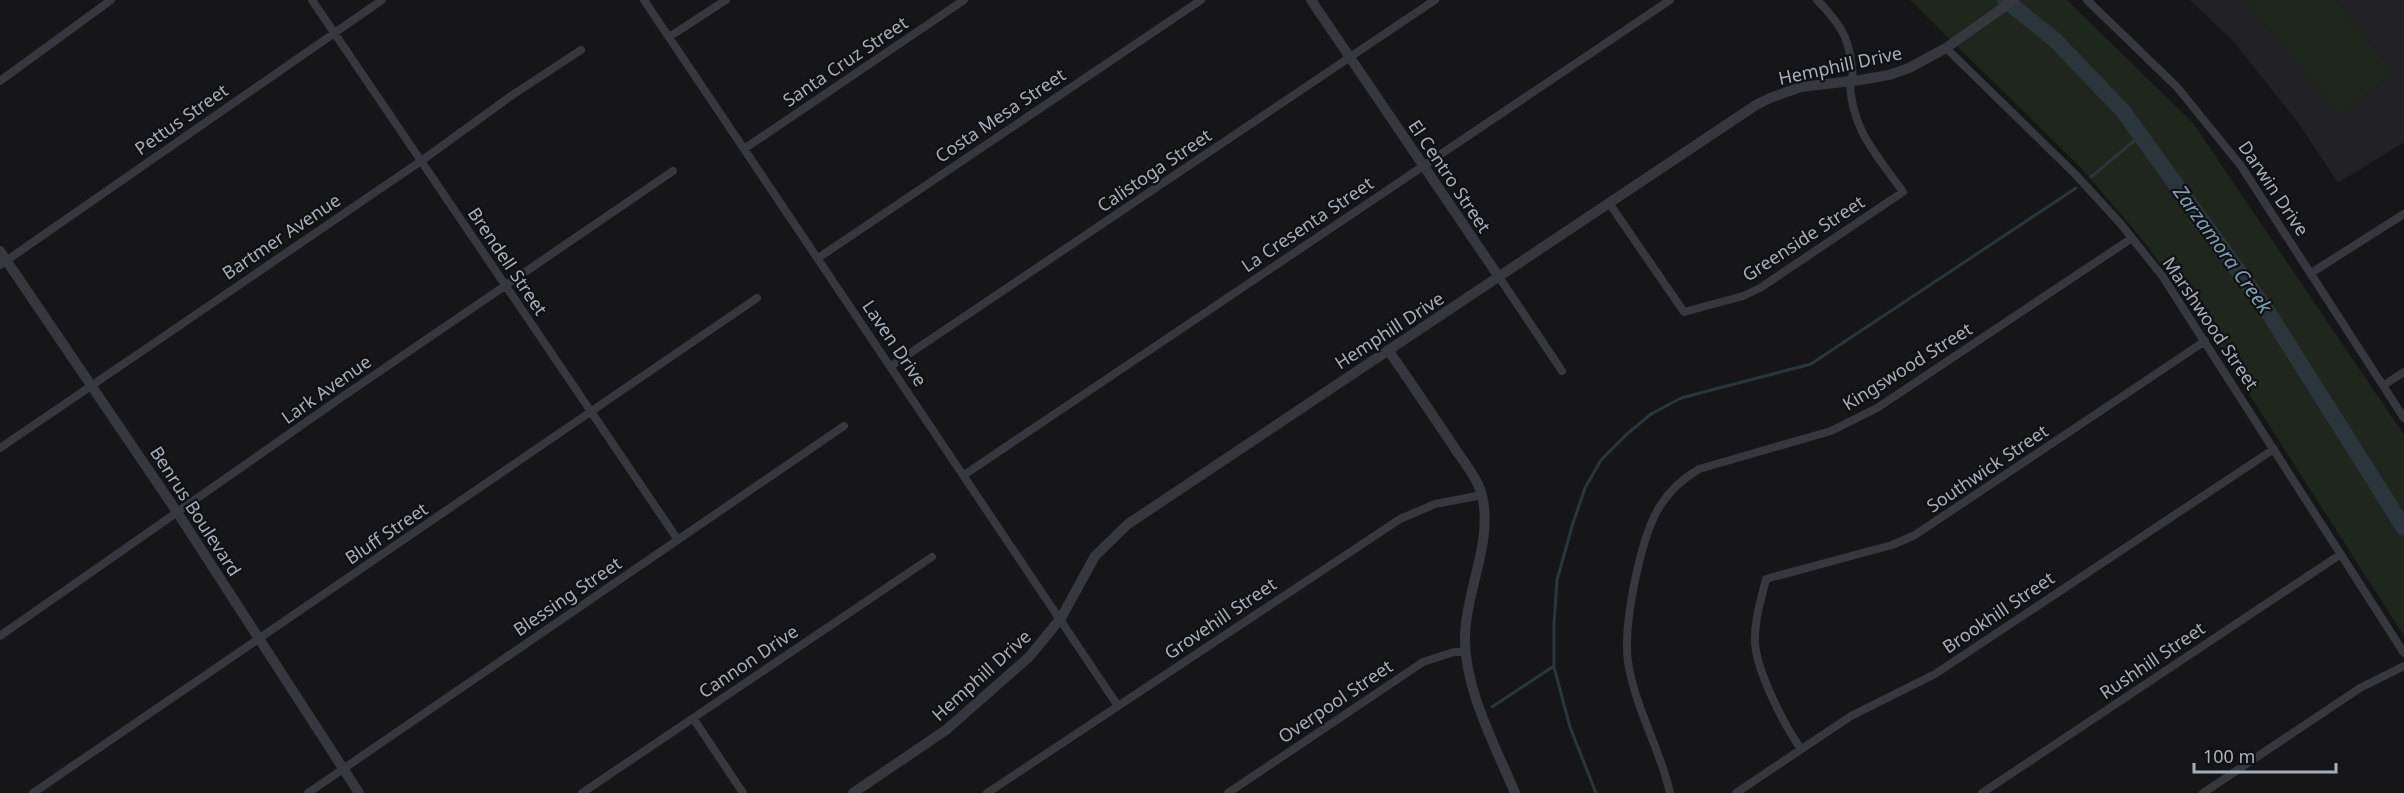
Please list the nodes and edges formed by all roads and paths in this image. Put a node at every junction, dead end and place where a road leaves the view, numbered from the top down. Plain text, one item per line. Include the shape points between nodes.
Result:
1 (111, 0) edge
2 (312, 0) edge
3 (382, 0) edge
4 (644, 0) edge
5 (726, 0) edge
6 (964, 0) edge
7 (1200, 0) edge
8 (1311, 0) edge
9 (1435, 0) edge
10 (1670, 0) edge
11 (1817, 0) edge
12 (2014, 0) edge
13 (2087, 0) edge
14 (334, 33) junction
15 (669, 37) junction
16 (1946, 48) junction
17 (581, 50) dead end
18 (1350, 57) junction
19 (1851, 80) junction
20 (0, 81) edge
21 (744, 149) junction
22 (421, 161) junction
23 (1423, 166) junction
24 (673, 171) dead end
25 (1609, 203) junction
26 (2404, 214) edge
27 (2132, 238) junction
28 (818, 258) junction
29 (2, 259) edge
30 (2311, 273) junction
31 (1499, 277) junction
32 (505, 286) junction
33 (757, 298) dead end
34 (2205, 341) junction
35 (1388, 350) junction
36 (891, 366) junction
37 (1562, 371) dead end
38 (2404, 372) edge
39 (2384, 385) junction
40 (93, 386) junction
41 (590, 411) junction
42 (2404, 417) edge
43 (844, 426) dead end
44 (0, 448) edge
45 (2274, 449) junction
46 (964, 475) junction
47 (1482, 495) junction
48 (177, 512) junction
49 (678, 540) junction
50 (2341, 554) junction
51 (932, 557) dead end
52 (1061, 618) junction
53 (0, 636) edge
54 (260, 639) junction
55 (1466, 652) junction
56 (2404, 653) edge
57 (2404, 666) edge
58 (1118, 706) junction
59 (693, 718) junction
60 (1801, 748) junction
61 (343, 769) junction
62 (1513, 792) edge
63 (33, 793) edge
64 (308, 793) edge
65 (359, 793) edge
66 (582, 793) edge
67 (743, 793) edge
68 (853, 793) edge
69 (987, 793) edge
70 (1228, 793) edge
71 (1670, 793) edge
72 (1736, 793) edge
73 (1982, 793) edge
74 (2203, 793) edge

1 - 20 street
2 - 14 street, Brendell Street
3 - 14 street, Pettus Street
4 - 15 street, Laven Drive
5 - 15 street
6 - 21 street, Santa Cruz Street
7 - 28 street, Costa Mesa Street
8 - 18 street, El Centro Street
9 - 18 street, Calistoga Street
10 - 23 street, La Cresenta Street
11 - 19 street via 1845,35 1852,63
12 - 16 street, Hemphill Drive
13 - 30 street, Darwin Drive via 2166,76 2208,124 2241,166
14 - 22 street, Brendell Street
14 - 29 street, Pettus Street
15 - 21 street, Laven Drive
16 - 19 street, Hemphill Drive via 1889,75
16 - 27 street, Marshwood Street via 2075,174
17 - 22 street, Bartmer Avenue
18 - 23 street, El Centro Street
18 - 36 street, Calistoga Street
19 - 25 street, Hemphill Drive via 1801,87 1770,98
19 - 25 street, Greenside Street via 1858,125 1903,192 1760,288 1684,312
21 - 28 street, Laven Drive
22 - 32 street, Brendell Street
22 - 40 street, Bartmer Avenue
23 - 31 street, El Centro Street
23 - 46 street, La Cresenta Street
24 - 32 street, Lark Avenue
25 - 31 street, Hemphill Drive
26 - 30 street
27 - 34 street, Marshwood Street
27 - 71 street, Kingswood Street via 1877,408 1831,431 1699,469 1678,483 1658,509 1646,538 1626,637 1637,697
28 - 36 street, Laven Drive
29 - 40 street, Benrus Boulevard
30 - 39 street, Darwin Drive
31 - 35 street, Hemphill Drive
31 - 37 street, El Centro Street
32 - 41 street, Brendell Street
32 - 48 street, Lark Avenue
33 - 41 street, Bluff Street
34 - 45 street, Marshwood Street
34 - 60 street, Southwick Street via 1915,534 1892,545 1766,579 1755,625 1756,652 1784,723
35 - 47 street
35 - 52 street, Hemphill Drive via 1128,524 1095,556
36 - 46 street, Laven Drive
38 - 39 street
39 - 42 street, Darwin Drive
40 - 44 street, Bartmer Avenue
40 - 48 street, Benrus Boulevard
41 - 49 street, Brendell Street
41 - 54 street, Bluff Street
43 - 49 street, Blessing Street
45 - 50 street, Marshwood Street
45 - 60 street, Brookhill Street via 1935,674 1870,705
46 - 52 street, Laven Drive
47 - 55 street via 1484,538 1466,617
47 - 58 street, Grovehill Street via 1435,504 1400,519
48 - 53 street, Lark Avenue
48 - 54 street, Benrus Boulevard
49 - 61 street, Blessing Street
50 - 56 street, Marshwood Street
50 - 73 street, Rushhill Street
51 - 59 street, Cannon Drive
52 - 58 street, Laven Drive
52 - 68 street, Hemphill Drive via 1040,646 984,699 946,730
54 - 61 street, Benrus Boulevard
54 - 63 street, Bluff Street
55 - 62 street via 1478,702
55 - 70 street, Overpool Street via 1423,662
57 - 74 street via 2360,688
58 - 69 street, Grovehill Street
59 - 66 street, Cannon Drive
59 - 67 street
60 - 72 street, Brookhill Street
61 - 64 street, Blessing Street
61 - 65 street, Benrus Boulevard

